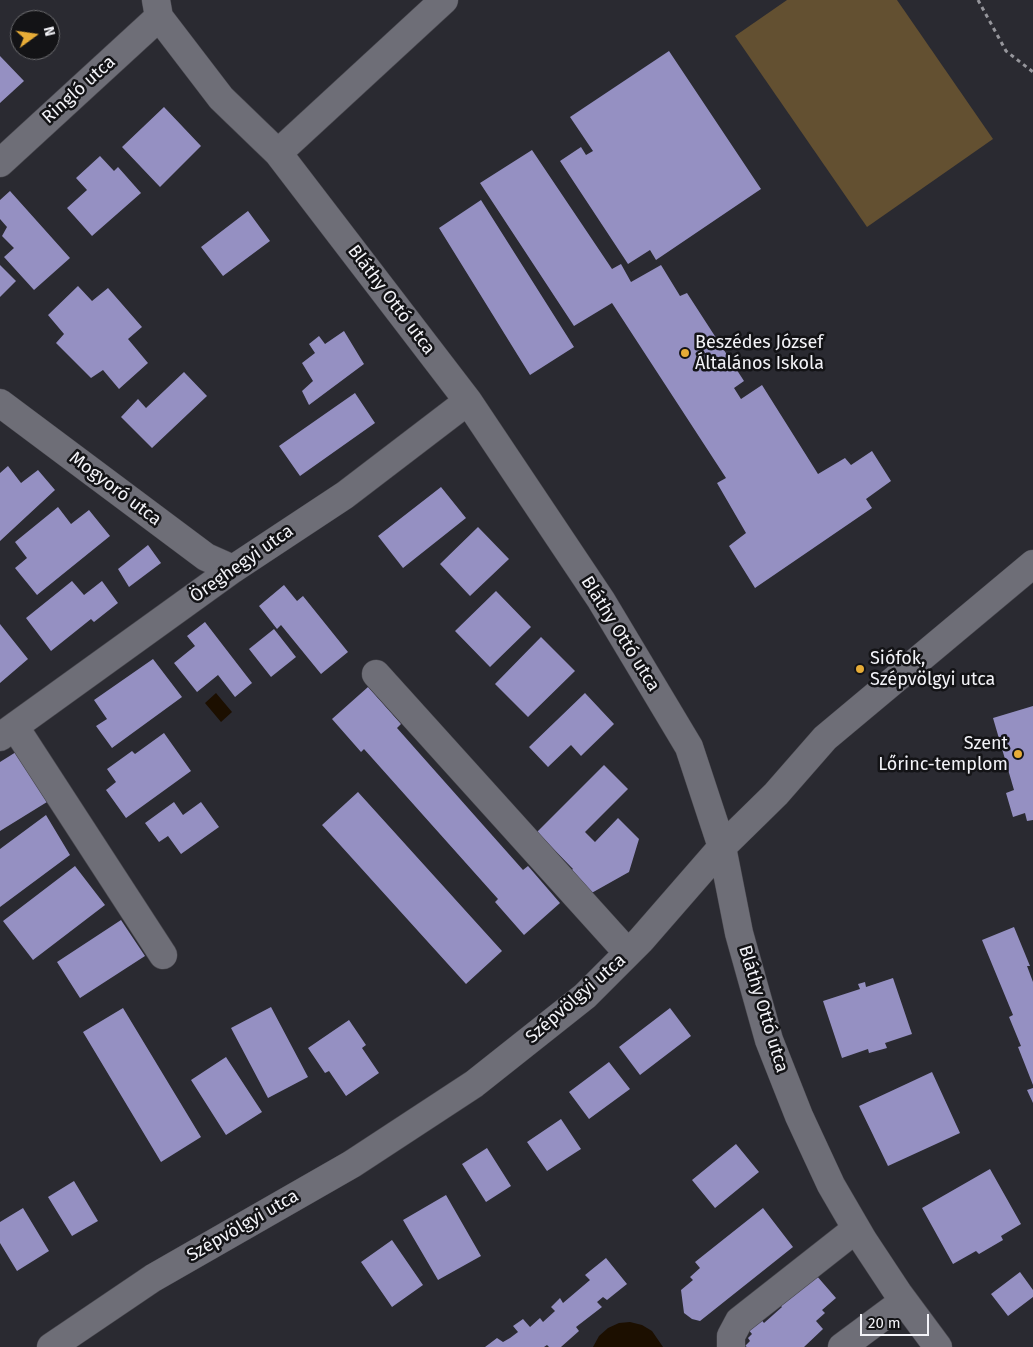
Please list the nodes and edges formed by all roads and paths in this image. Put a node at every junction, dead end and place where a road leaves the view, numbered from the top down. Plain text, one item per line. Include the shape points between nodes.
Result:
1 (444, 0) edge
2 (978, 0) edge
3 (158, 9) edge
4 (1033, 72) edge
5 (278, 153) junction
6 (0, 163) edge
7 (468, 401) junction
8 (0, 403) edge
9 (1033, 564) edge
10 (233, 569) junction
11 (376, 674) dead end
12 (8, 732) edge
13 (722, 847) junction
14 (628, 953) junction
15 (163, 955) dead end
16 (856, 1229) junction
17 (904, 1301) junction
18 (50, 1347) edge
19 (731, 1347) edge
20 (842, 1347) edge
21 (938, 1347) edge

1 - 5 street
2 - 4 path via 1006,50
3 - 5 street, Bláthy Ottó utca via 221,98
3 - 6 street, Ringló utca
5 - 7 street, Bláthy Ottó utca
7 - 10 street, Öreghegyi utca via 345,494
7 - 13 street, Bláthy Ottó utca via 601,600 689,747
8 - 10 street, Mogyoró utca via 206,557
9 - 13 street, Szépvölgyi utca via 825,738 776,794
10 - 12 street, Öreghegyi utca
11 - 14 street
12 - 15 street, Öreghegyi utca
13 - 14 street, Szépvölgyi utca
13 - 16 street, Bláthy Ottó utca via 739,933 769,1040 799,1116 831,1185
14 - 18 street, Szépvölgyi utca via 585,996 474,1084 352,1164 153,1278
16 - 17 street, Bláthy Ottó utca
16 - 19 street via 739,1321 731,1336
17 - 20 street
17 - 21 street, Bláthy Ottó utca

